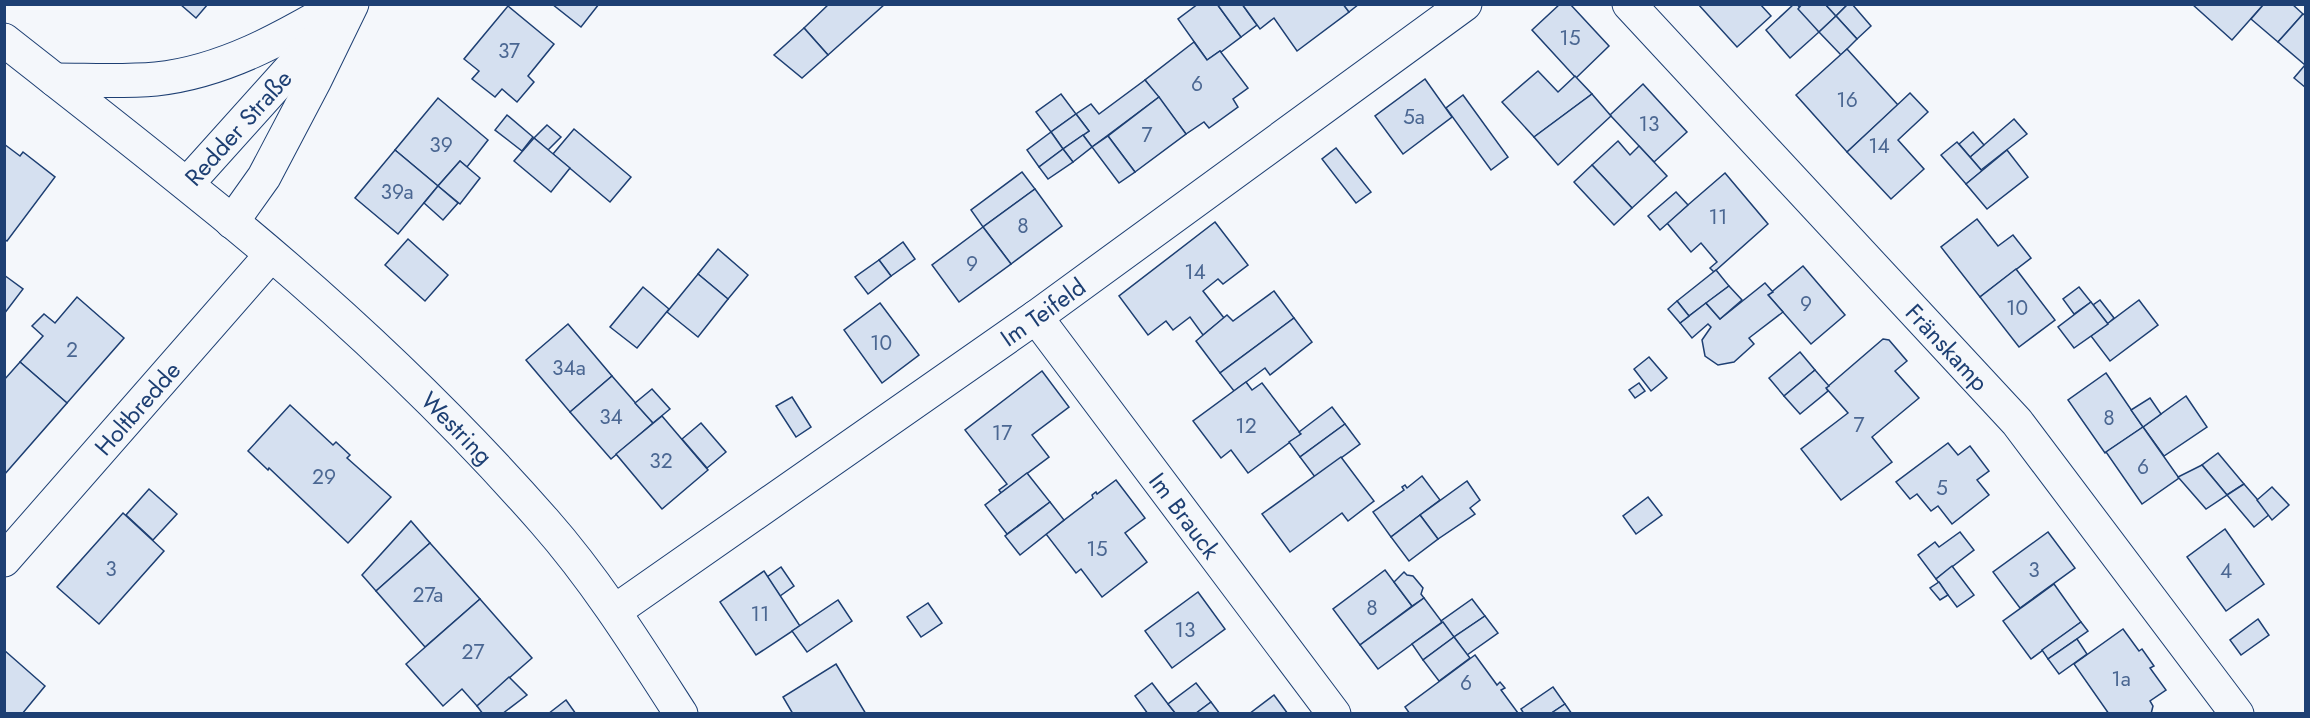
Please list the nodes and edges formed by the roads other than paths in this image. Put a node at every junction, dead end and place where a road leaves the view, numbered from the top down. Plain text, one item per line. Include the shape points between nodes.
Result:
1 (341, 4) edge
2 (350, 4) edge
3 (1465, 4) edge
4 (1629, 4) edge
5 (4, 40) edge
6 (55, 80) junction
7 (187, 184) junction
8 (232, 222) junction
9 (271, 255) junction
10 (1036, 317) junction
11 (4, 560) edge
12 (615, 611) junction
13 (681, 714) edge
14 (1334, 714) edge
15 (2237, 714) edge

1 - 6 street via 290,34 226,64 156,79
2 - 7 street, Redder Straße
2 - 8 street via 264,177
3 - 10 street, Im Teifeld
4 - 15 street, Fränskamp via 2017,422
5 - 6 street, Redder Straße
6 - 7 street, Redder Straße
7 - 8 street, Westring
8 - 9 street, Westring
9 - 11 street, Holtbredde
9 - 12 street, Westring via 417,388 545,522
10 - 12 street, Im Teifeld
10 - 14 street, Im Brauck
12 - 13 street, Westring

